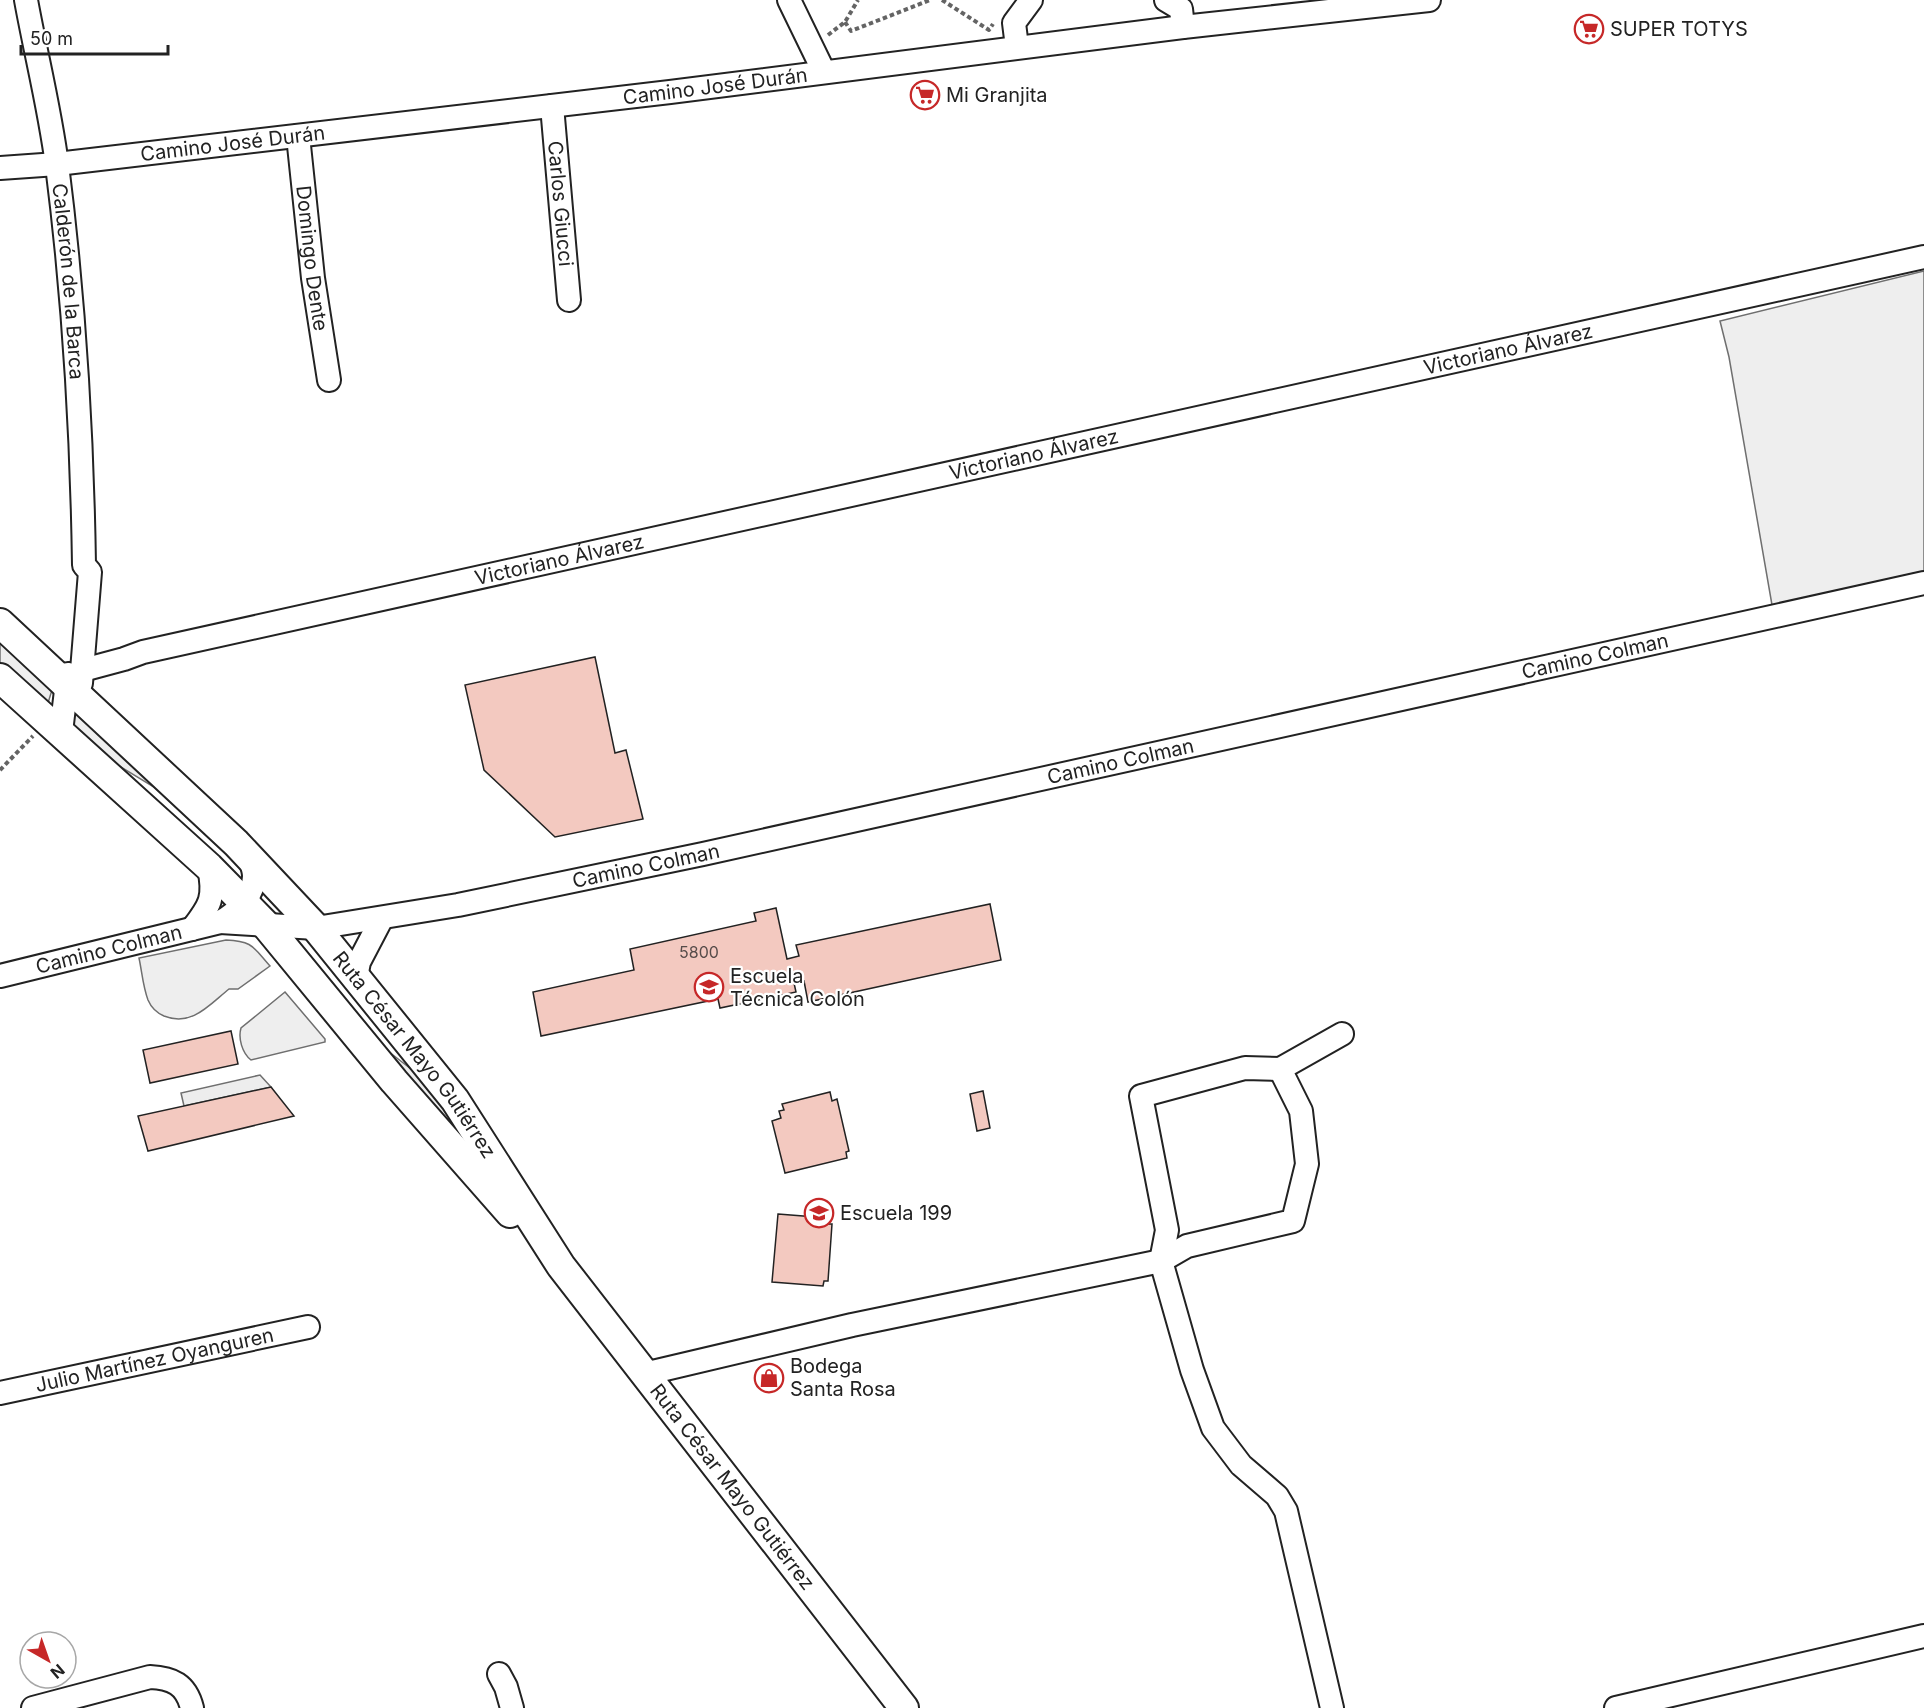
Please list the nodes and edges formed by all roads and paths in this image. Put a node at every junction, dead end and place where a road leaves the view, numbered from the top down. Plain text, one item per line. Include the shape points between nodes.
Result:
1 (26, 0) edge
2 (789, 0) edge
3 (858, 0) edge
4 (930, 0) edge
5 (942, 0) edge
6 (1031, 0) edge
7 (1166, 0) edge
8 (1429, 0) edge
9 (1318, 6) edge
10 (996, 20) dead end
11 (845, 22) junction
12 (1183, 27) junction
13 (1017, 47) junction
14 (824, 72) junction
15 (552, 106) junction
16 (298, 136) junction
17 (57, 164) junction
18 (0, 168) edge
19 (1924, 257) edge
20 (569, 300) dead end
21 (329, 381) dead end
22 (84, 565) junction
23 (1924, 583) edge
24 (0, 623) edge
25 (86, 639) junction
26 (143, 652) junction
27 (0, 678) edge
28 (77, 684) junction
29 (53, 726) junction
30 (0, 770) edge
31 (104, 772) junction
32 (249, 856) junction
33 (209, 867) junction
34 (248, 894) junction
35 (382, 918) junction
36 (220, 922) junction
37 (265, 924) junction
38 (192, 929) junction
39 (303, 941) junction
40 (0, 976) edge
41 (356, 977) junction
42 (1342, 1034) dead end
43 (424, 1062) junction
44 (1280, 1069) junction
45 (1161, 1261) junction
46 (561, 1266) junction
47 (308, 1327) dead end
48 (644, 1374) junction
49 (0, 1393) edge
50 (1924, 1636) edge
51 (498, 1674) dead end
52 (33, 1708) edge
53 (192, 1708) edge
54 (512, 1708) edge
55 (904, 1708) edge
56 (1332, 1708) edge
57 (1616, 1708) edge

1 - 17 street, Calderón de la Barca
2 - 14 street
3 - 11 path
4 - 11 path via 851,31
5 - 10 path via 989,30
6 - 13 street via 1014,23
7 - 12 street via 1181,9
8 - 9 street, Camino José Durán
9 - 12 street, Camino José Durán
11 - 14 path via 828,34
12 - 13 street, Camino José Durán
13 - 14 street, Camino José Durán
14 - 15 street, Camino José Durán
15 - 16 street, Camino José Durán
15 - 20 street, Carlos Giucci
16 - 17 street, Camino José Durán
16 - 21 street, Domingo Dente
17 - 18 street, Camino José Durán
17 - 22 street, Calderón de la Barca via 72,302
19 - 26 street, Victoriano Álvarez
22 - 25 street, Calderón de la Barca via 90,573
22 - 28 street, Calderón de la Barca via 78,571
23 - 35 street, Camino Colman via 703,854
24 - 28 main road, Ruta César Mayo Gutiérrez
25 - 26 street, Victoriano Álvarez via 102,650
25 - 28 street, Calderón de la Barca
26 - 28 street, Victoriano Álvarez
27 - 29 main road
28 - 29 street, Calderón de la Barca
28 - 32 main road, Ruta César Mayo Gutiérrez
29 - 30 path
29 - 31 main road
31 - 33 main road
31 - 34 main road via 139,786 161,801
32 - 34 street via 254,872
32 - 39 main road, Ruta César Mayo Gutiérrez
33 - 34 main road
33 - 38 street via 212,897
34 - 36 street, Camino Colman via 231,916
34 - 37 main road, Ruta César Mayo Gutiérrez
34 - 39 main road via 297,921
35 - 39 street, Camino Colman
35 - 41 street via 359,962
36 - 37 street, Camino Colman
36 - 38 street, Camino Colman
37 - 39 main road, Ruta César Mayo Gutiérrez
37 - 39 street, Camino Colman
38 - 40 street, Camino Colman
39 - 41 main road, Ruta César Mayo Gutiérrez
39 - 43 main road via 388,1043
39 - 46 main road, Ruta César Mayo Gutiérrez via 394,1081 490,1192
41 - 43 main road, Ruta César Mayo Gutiérrez
42 - 44 street
43 - 46 main road, Ruta César Mayo Gutiérrez via 461,1110
44 - 45 street via 1301,1111 1307,1164 1293,1221 1187,1246
44 - 45 street via 1245,1068 1141,1096 1167,1230
45 - 48 street via 852,1325
45 - 56 street via 1213,1428 1241,1465 1277,1496 1286,1511
46 - 48 main road, Ruta César Mayo Gutiérrez
47 - 49 street, Julio Martínez Oyanguren
48 - 55 main road, Ruta César Mayo Gutiérrez
50 - 57 street
51 - 54 street
52 - 53 street via 150,1677 177,1683

